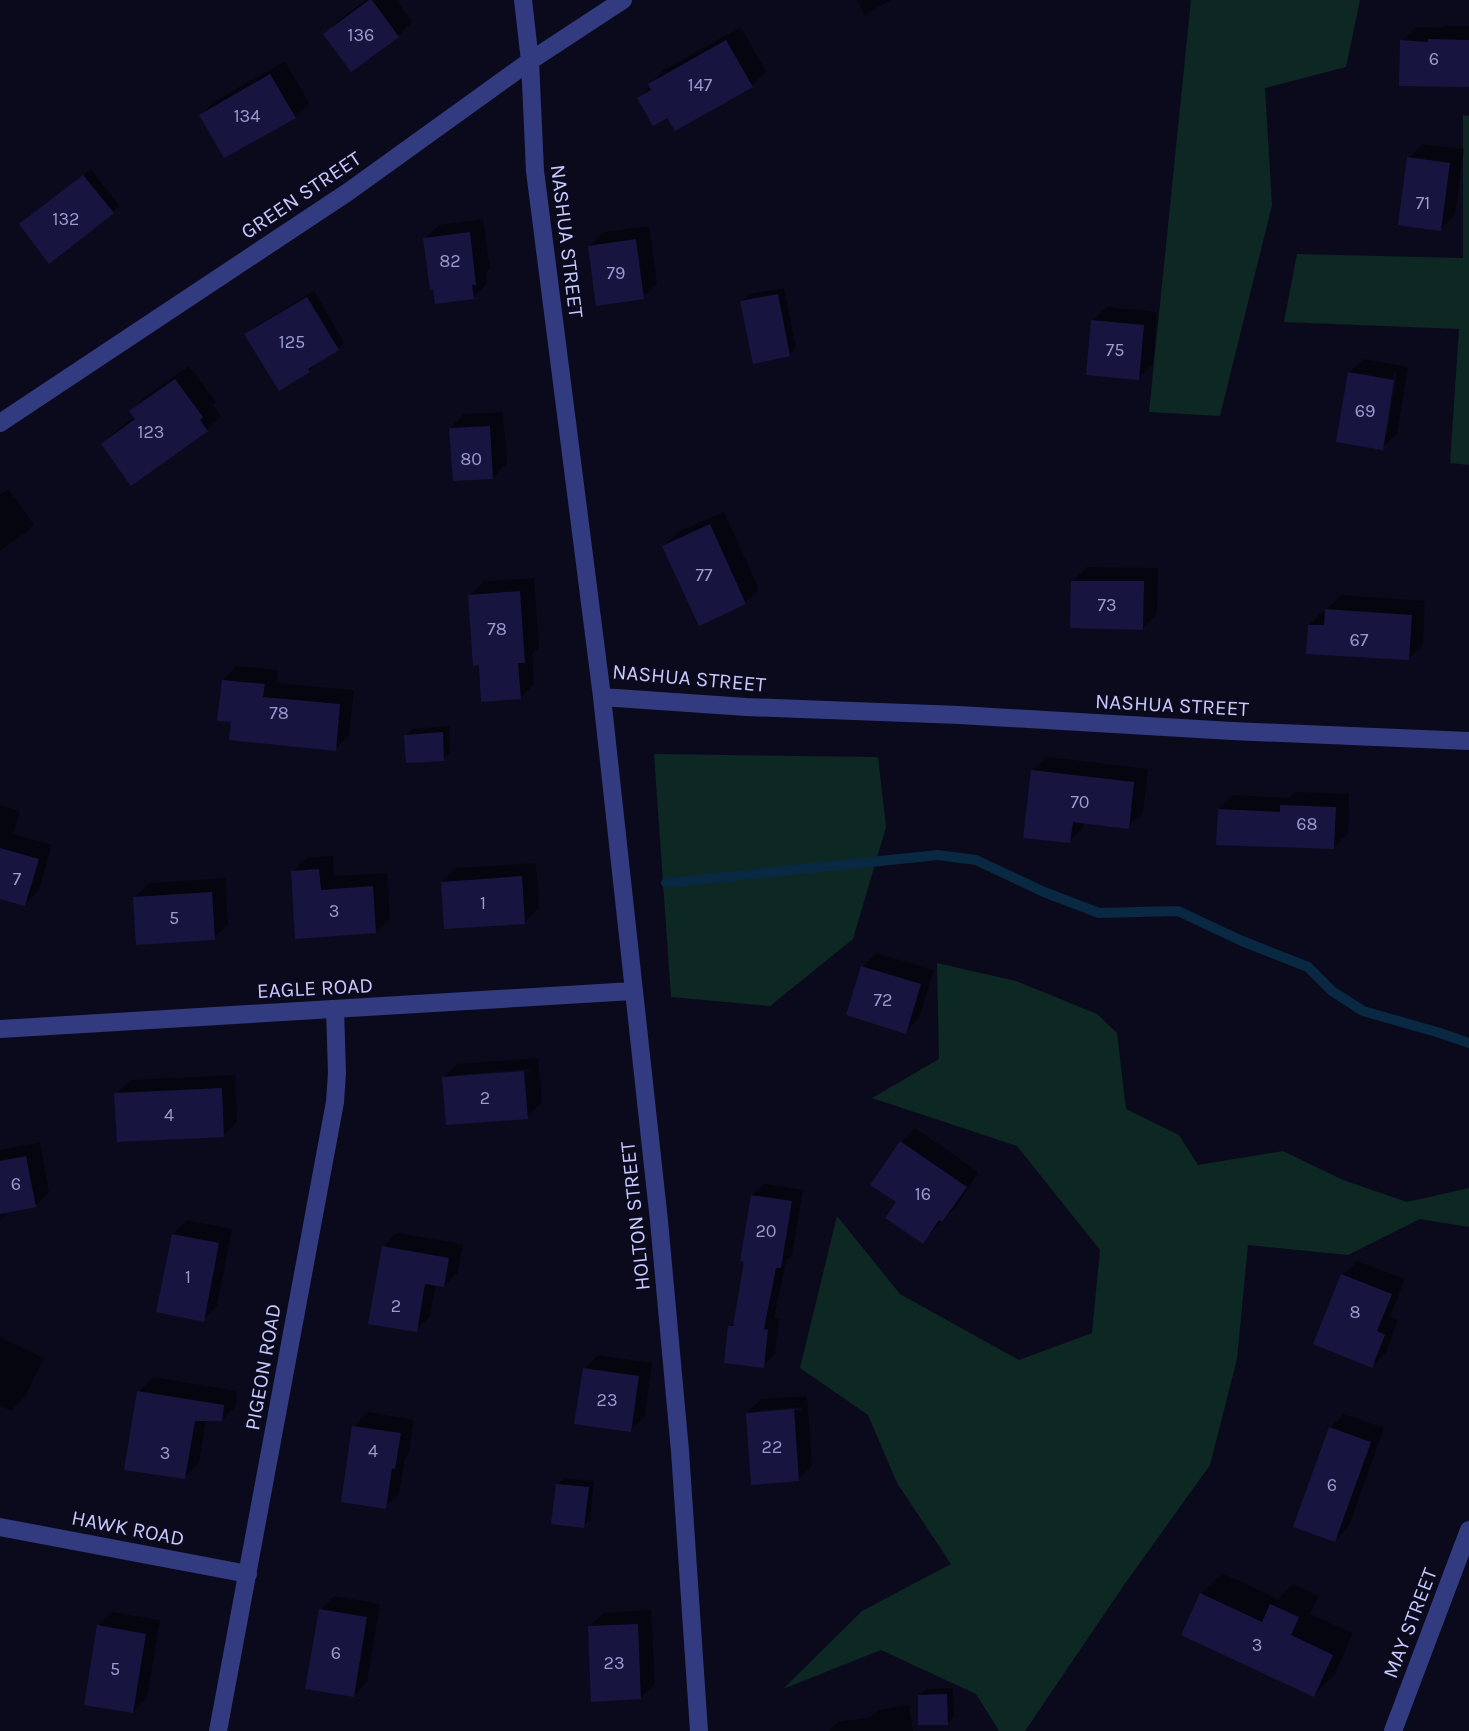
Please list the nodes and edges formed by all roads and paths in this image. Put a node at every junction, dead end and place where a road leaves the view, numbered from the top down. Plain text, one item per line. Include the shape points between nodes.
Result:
1 (523, 0) edge
2 (623, 0) edge
3 (530, 61) junction
4 (0, 423) edge
5 (602, 697) junction
6 (1469, 741) edge
7 (633, 991) junction
8 (334, 1009) junction
9 (0, 1029) edge
10 (0, 1527) edge
11 (1469, 1530) edge
12 (248, 1574) junction
13 (218, 1731) edge
14 (699, 1731) edge
15 (1393, 1731) edge

1 - 3 street, NASHUA STREET
2 - 3 street, GREEN STREET
3 - 4 street, GREEN STREET via 348,192
3 - 5 street, NASHUA STREET via 535,171
5 - 6 street, NASHUA STREET via 757,708
5 - 7 street, HOLTON STREET
7 - 8 street, EAGLE ROAD
7 - 14 street, HOLTON STREET via 680,1450
8 - 9 street, EAGLE ROAD
8 - 12 street, PIGEON ROAD via 334,1102
10 - 12 street, HAWK ROAD
11 - 15 street, MAY STREET
12 - 13 street, PIGEON ROAD

